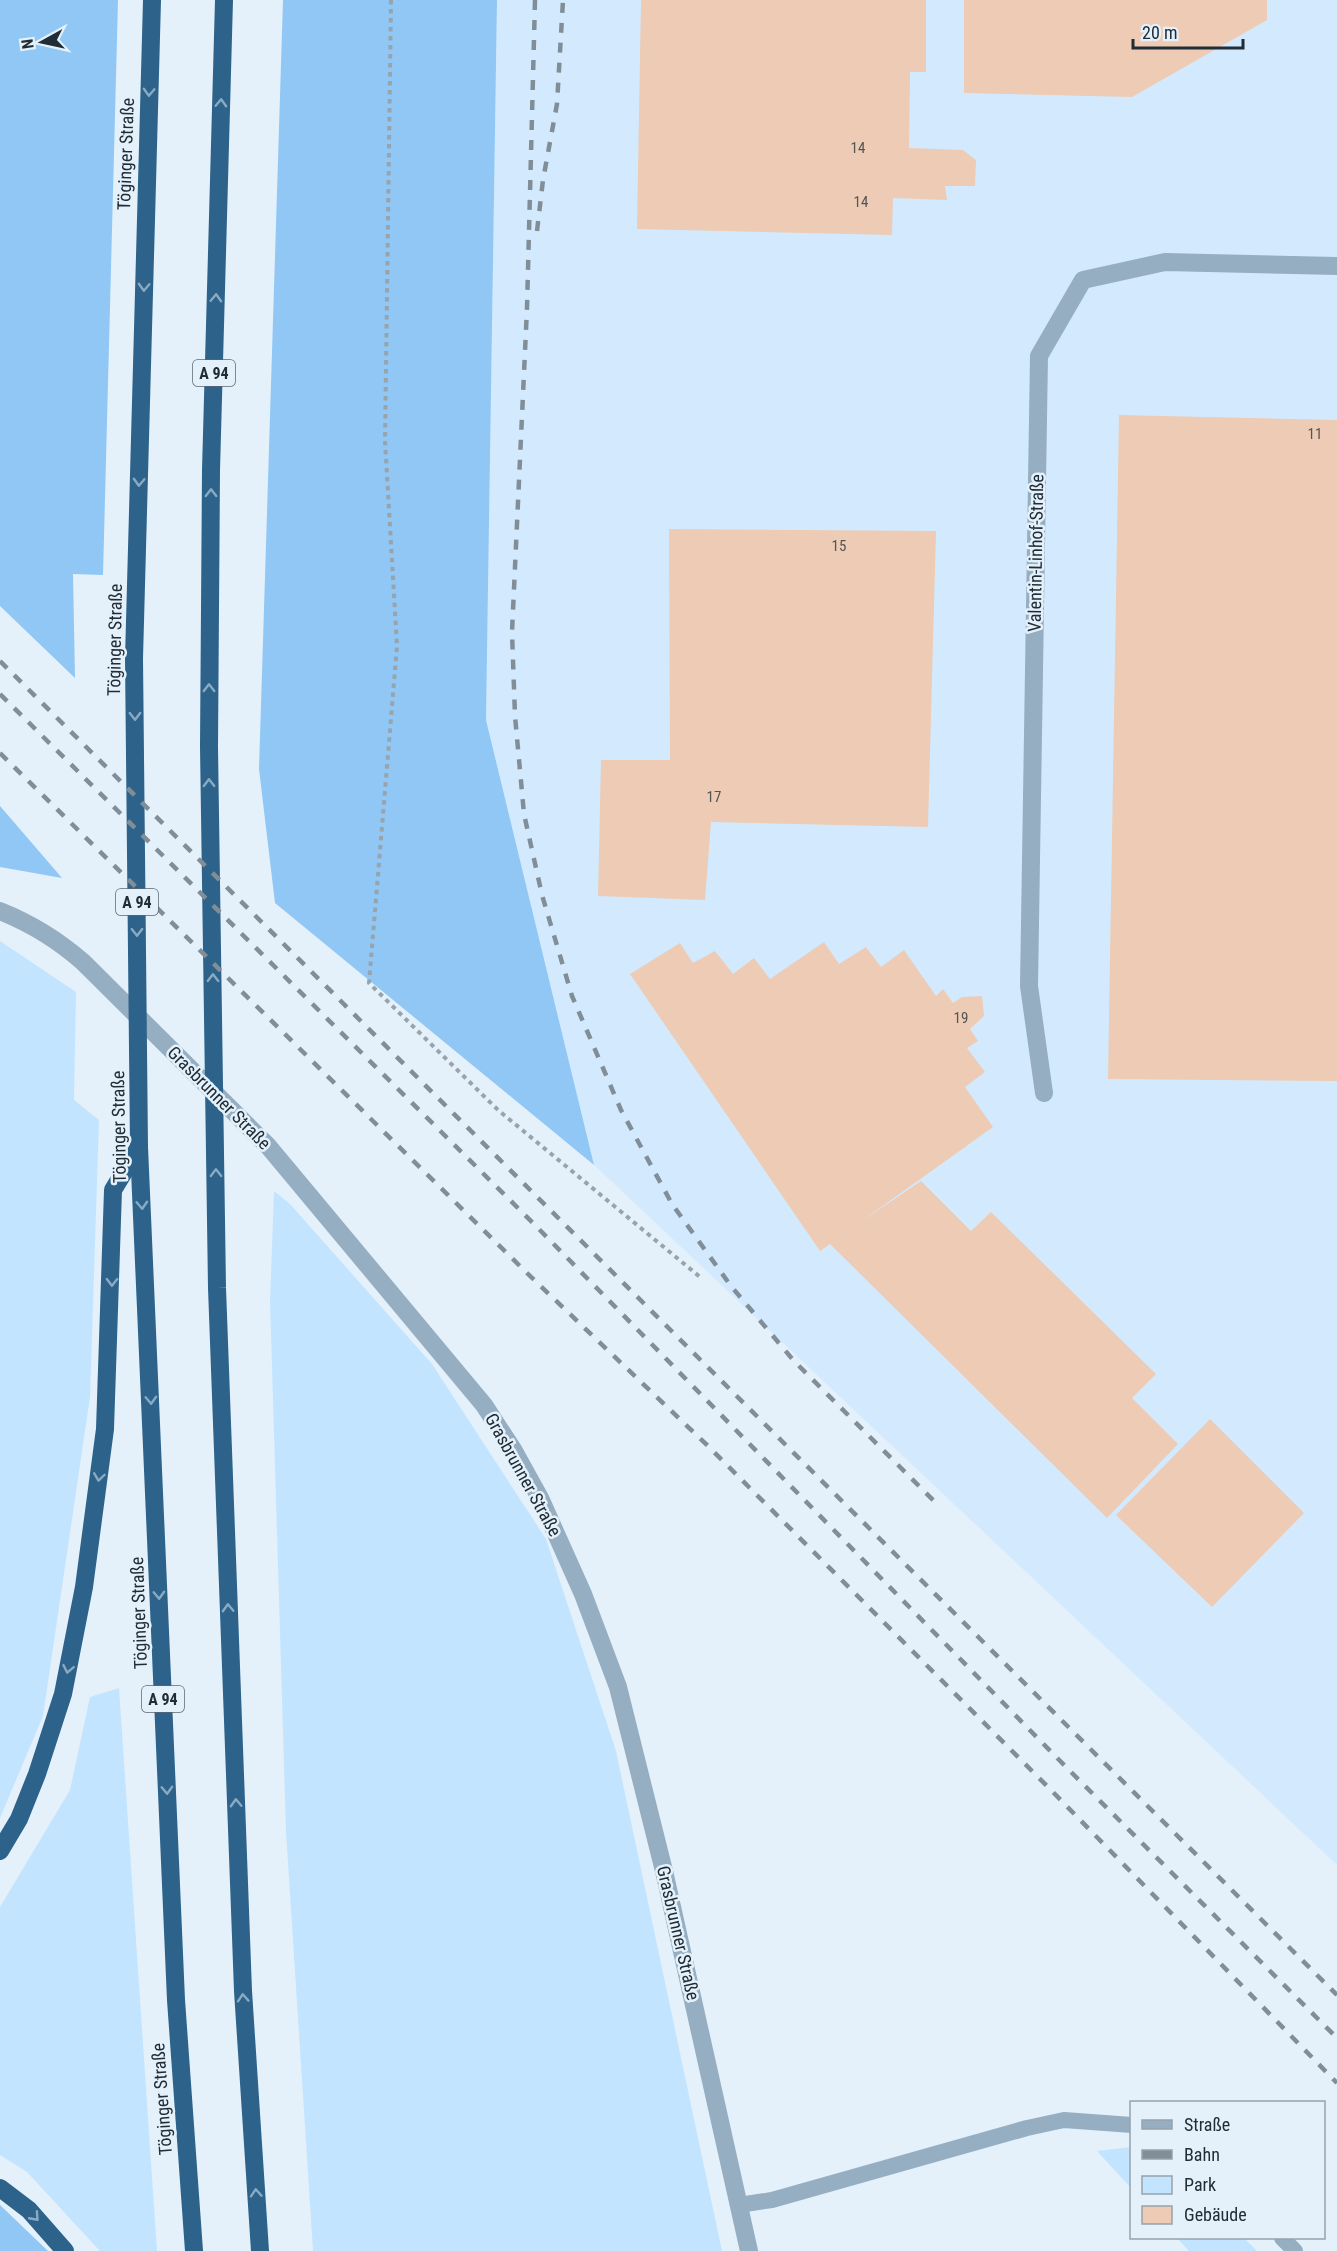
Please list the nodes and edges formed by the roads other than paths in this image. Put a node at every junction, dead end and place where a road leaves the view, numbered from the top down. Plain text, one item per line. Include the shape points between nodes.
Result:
1 (152, 0) edge
2 (224, 0) edge
3 (1337, 266) edge
4 (0, 911) edge
5 (1044, 1093) dead end
6 (140, 1147) junction
7 (0, 1851) edge
8 (1130, 2125) edge
9 (0, 2188) edge
10 (739, 2205) junction
11 (1283, 2239) edge
12 (65, 2251) edge
13 (194, 2251) edge
14 (260, 2251) edge
15 (749, 2251) edge
16 (1295, 2251) edge

1 -> 6 highway, Töginger Straße / A 94 via 134,658
14 -> 2 highway, A 94 via 243,1991 217,1288 209,747 211,470
3 - 5 street, Valentin-Linhof-Straße via 1166,262 1083,280 1040,356 1029,986
4 - 10 street, Grasbrunner Straße via 66,947 268,1146 484,1405 514,1451 583,1594 618,1687
6 -> 7 highway via 113,1190 105,1429 84,1587 63,1694 20,1819
6 -> 13 highway, Töginger Straße / A 94 via 176,1989
8 - 10 lane via 1064,2120 772,2200
9 -> 12 highway via 29,2210
10 - 15 street, Grasbrunner Straße
11 - 16 lane

